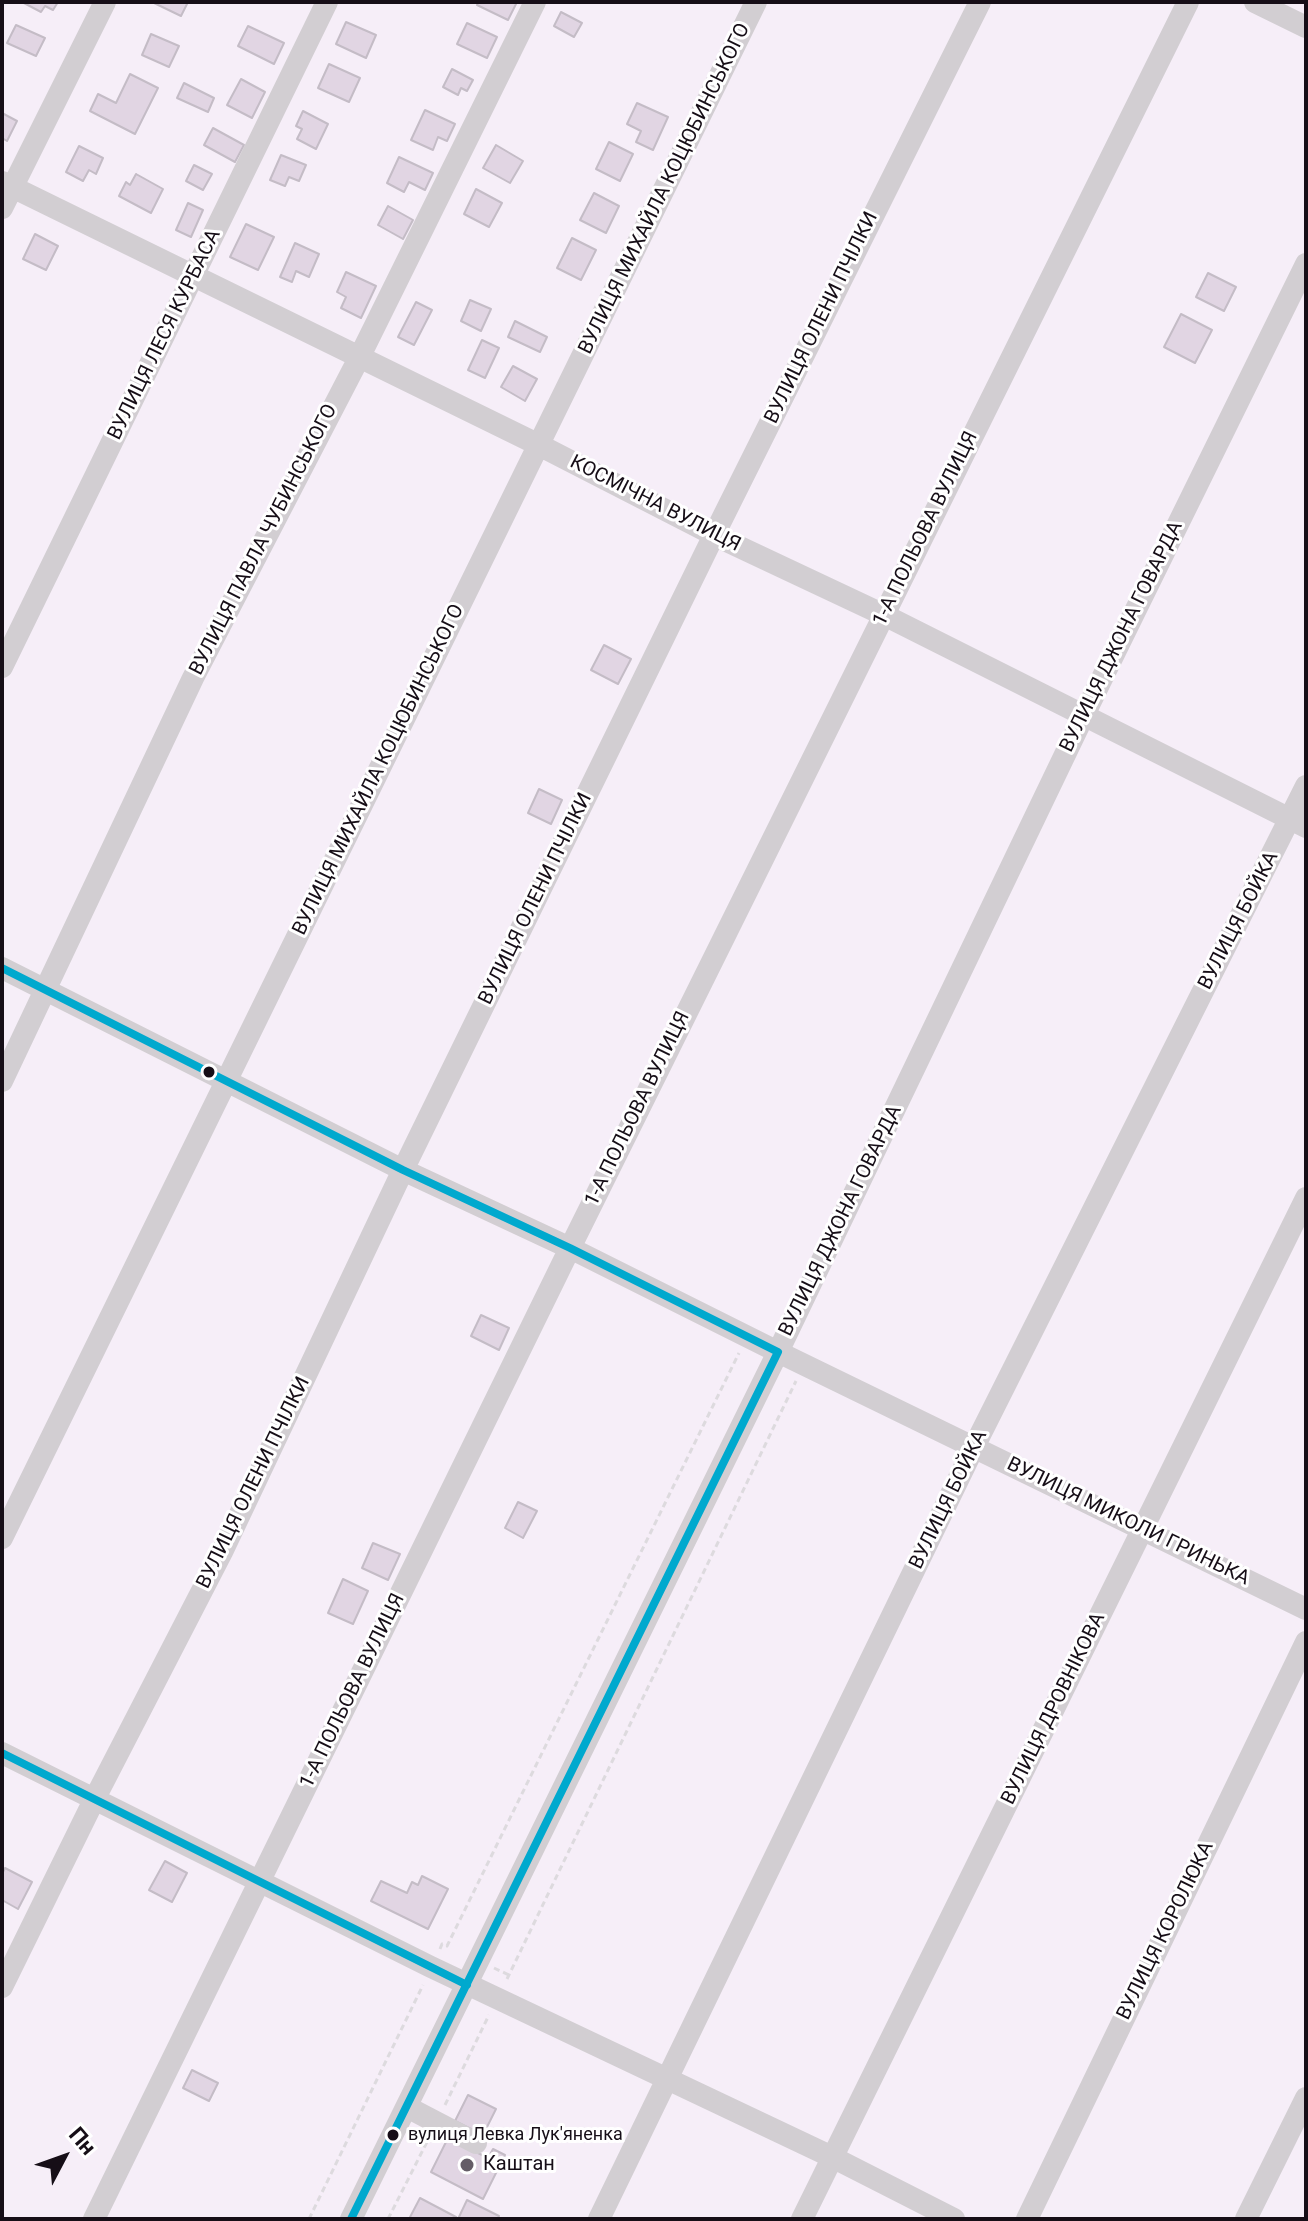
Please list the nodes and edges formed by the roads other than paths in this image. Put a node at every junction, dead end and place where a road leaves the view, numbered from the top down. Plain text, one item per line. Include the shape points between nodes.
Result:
1 (105, 2) edge
2 (327, 2) edge
3 (535, 2) edge
4 (756, 2) edge
5 (980, 2) edge
6 (1188, 2) edge
7 (1255, 2) edge
8 (1306, 27) edge
9 (7, 185) edge
10 (2, 208) edge
11 (1306, 264) edge
12 (194, 275) junction
13 (359, 358) junction
14 (539, 445) junction
15 (714, 535) junction
16 (884, 615) junction
17 (2, 667) edge
18 (1084, 715) junction
19 (1306, 786) edge
20 (1298, 823) edge
21 (2, 968) edge
22 (47, 989) junction
23 (2, 1081) edge
24 (225, 1081) junction
25 (403, 1170) junction
26 (1306, 1198) edge
27 (570, 1248) junction
28 (778, 1352) junction
29 (974, 1447) junction
30 (1142, 1530) junction
31 (2, 1538) edge
32 (1306, 1609) edge
33 (1306, 1642) edge
34 (2, 1753) edge
35 (95, 1798) junction
36 (260, 1881) junction
37 (467, 1985) junction
38 (2, 1987) edge
39 (667, 2080) junction
40 (1306, 2098) edge
41 (407, 2107) junction
42 (476, 2143) dead end
43 (832, 2157) junction
44 (94, 2219) edge
45 (351, 2219) edge
46 (599, 2219) edge
47 (802, 2219) edge
48 (954, 2219) edge
49 (1027, 2219) edge
50 (1246, 2219) edge

1 - 9 street
2 - 12 street, ВУЛИЦЯ ЛЕСЯ КУРБАСА
3 - 13 street, ВУЛИЦЯ ПАВЛА ЧУБИНСЬКОГО
4 - 14 street, ВУЛИЦЯ МИХАЙЛА КОЦЮБИНСЬКОГО
5 - 15 street, ВУЛИЦЯ ОЛЕНИ ПЧІЛКИ
6 - 16 street, 1-А ПОЛЬОВА ВУЛИЦЯ
7 - 8 street
9 - 10 street
9 - 12 street, КОСМІЧНА ВУЛИЦЯ
11 - 18 street, ВУЛИЦЯ ДЖОНА ГОВАРДА
12 - 13 street, КОСМІЧНА ВУЛИЦЯ
12 - 17 street, ВУЛИЦЯ ЛЕСЯ КУРБАСА
13 - 14 street, КОСМІЧНА ВУЛИЦЯ
13 - 22 street, ВУЛИЦЯ ПАВЛА ЧУБИНСЬКОГО via 193,678
14 - 15 street, КОСМІЧНА ВУЛИЦЯ
14 - 24 street, ВУЛИЦЯ МИХАЙЛА КОЦЮБИНСЬКОГО
15 - 16 street, КОСМІЧНА ВУЛИЦЯ
15 - 25 street, ВУЛИЦЯ ОЛЕНИ ПЧІЛКИ
16 - 18 street, КОСМІЧНА ВУЛИЦЯ
16 - 27 street, 1-А ПОЛЬОВА ВУЛИЦЯ
18 - 20 street, КОСМІЧНА ВУЛИЦЯ
18 - 28 street, ВУЛИЦЯ ДЖОНА ГОВАРДА
19 - 20 street, ВУЛИЦЯ БОЙКА
20 - 29 street, ВУЛИЦЯ БОЙКА
21 - 22 street, ВУЛИЦЯ МИКОЛИ ГРИНЬКА
22 - 23 street, ВУЛИЦЯ ПАВЛА ЧУБИНСЬКОГО
22 - 24 street, ВУЛИЦЯ МИКОЛИ ГРИНЬКА
24 - 25 street, ВУЛИЦЯ МИКОЛИ ГРИНЬКА
24 - 31 street, ВУЛИЦЯ МИХАЙЛА КОЦЮБИНСЬКОГО
25 - 27 street, ВУЛИЦЯ МИКОЛИ ГРИНЬКА
25 - 35 street, ВУЛИЦЯ ОЛЕНИ ПЧІЛКИ via 222,1552
26 - 30 street, ВУЛИЦЯ ДРОВНІКОВА
27 - 28 street, ВУЛИЦЯ МИКОЛИ ГРИНЬКА
27 - 36 street, 1-А ПОЛЬОВА ВУЛИЦЯ
28 - 29 street, ВУЛИЦЯ МИКОЛИ ГРИНЬКА
28 - 37 street, ВУЛИЦЯ ДЖОНА ГОВАРДА
29 - 30 street, ВУЛИЦЯ МИКОЛИ ГРИНЬКА
29 - 39 street, ВУЛИЦЯ БОЙКА
30 - 32 street, ВУЛИЦЯ МИКОЛИ ГРИНЬКА
30 - 43 street, ВУЛИЦЯ ДРОВНІКОВА
33 - 49 street, ВУЛИЦЯ КОРОЛЮКА
34 - 35 street
35 - 36 street
35 - 38 street, ВУЛИЦЯ ОЛЕНИ ПЧІЛКИ
36 - 37 street
36 - 44 street, 1-А ПОЛЬОВА ВУЛИЦЯ
37 - 39 street
37 - 41 street, ВУЛИЦЯ ДЖОНА ГОВАРДА
39 - 43 street
39 - 46 street, ВУЛИЦЯ БОЙКА
40 - 50 street
41 - 42 street
41 - 45 street, ВУЛИЦЯ ДЖОНА ГОВАРДА
43 - 47 street, ВУЛИЦЯ ДРОВНІКОВА
43 - 48 street

